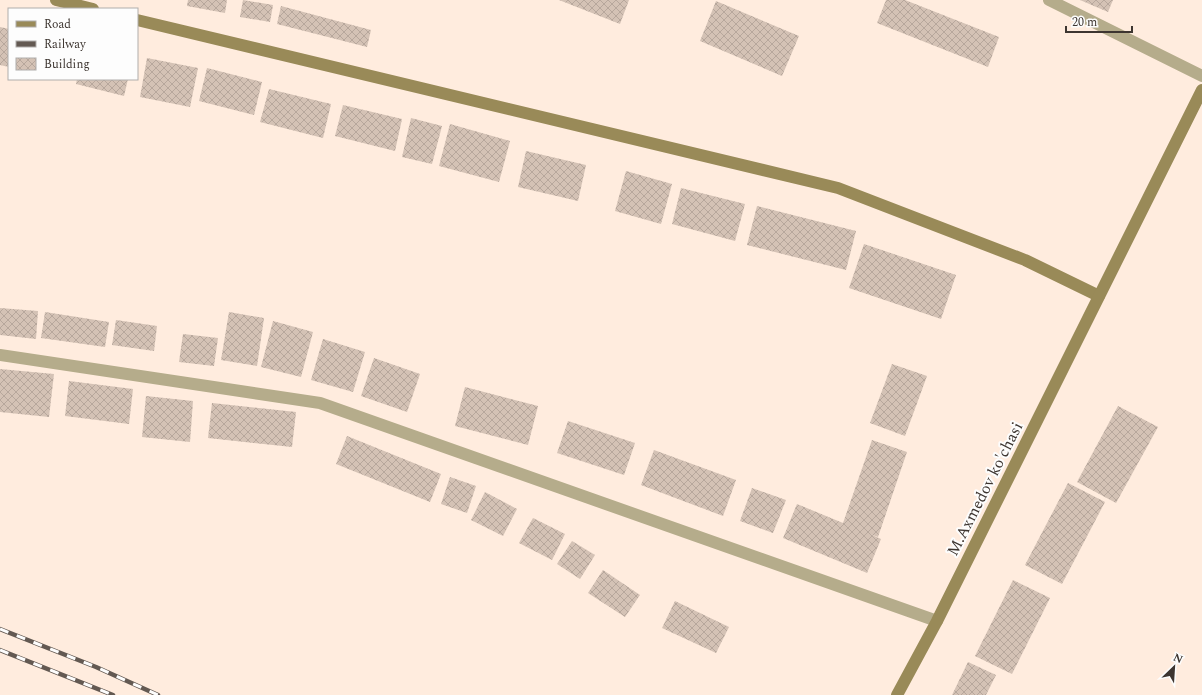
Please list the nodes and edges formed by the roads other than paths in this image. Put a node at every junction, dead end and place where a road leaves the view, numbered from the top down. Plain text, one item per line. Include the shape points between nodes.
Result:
1 (56, 0) edge
2 (1049, 0) edge
3 (89, 8) edge
4 (138, 20) edge
5 (1202, 76) edge
6 (1202, 90) edge
7 (1099, 296) junction
8 (0, 355) edge
9 (937, 620) junction
10 (897, 695) edge

1 - 3 street
2 - 5 street
4 - 7 street via 838,188 1025,260
6 - 7 street, M.Axmedov ko'chasi
7 - 9 street, M.Axmedov ko'chasi
8 - 9 street via 320,403
9 - 10 street, M.Axmedov ko'chasi

